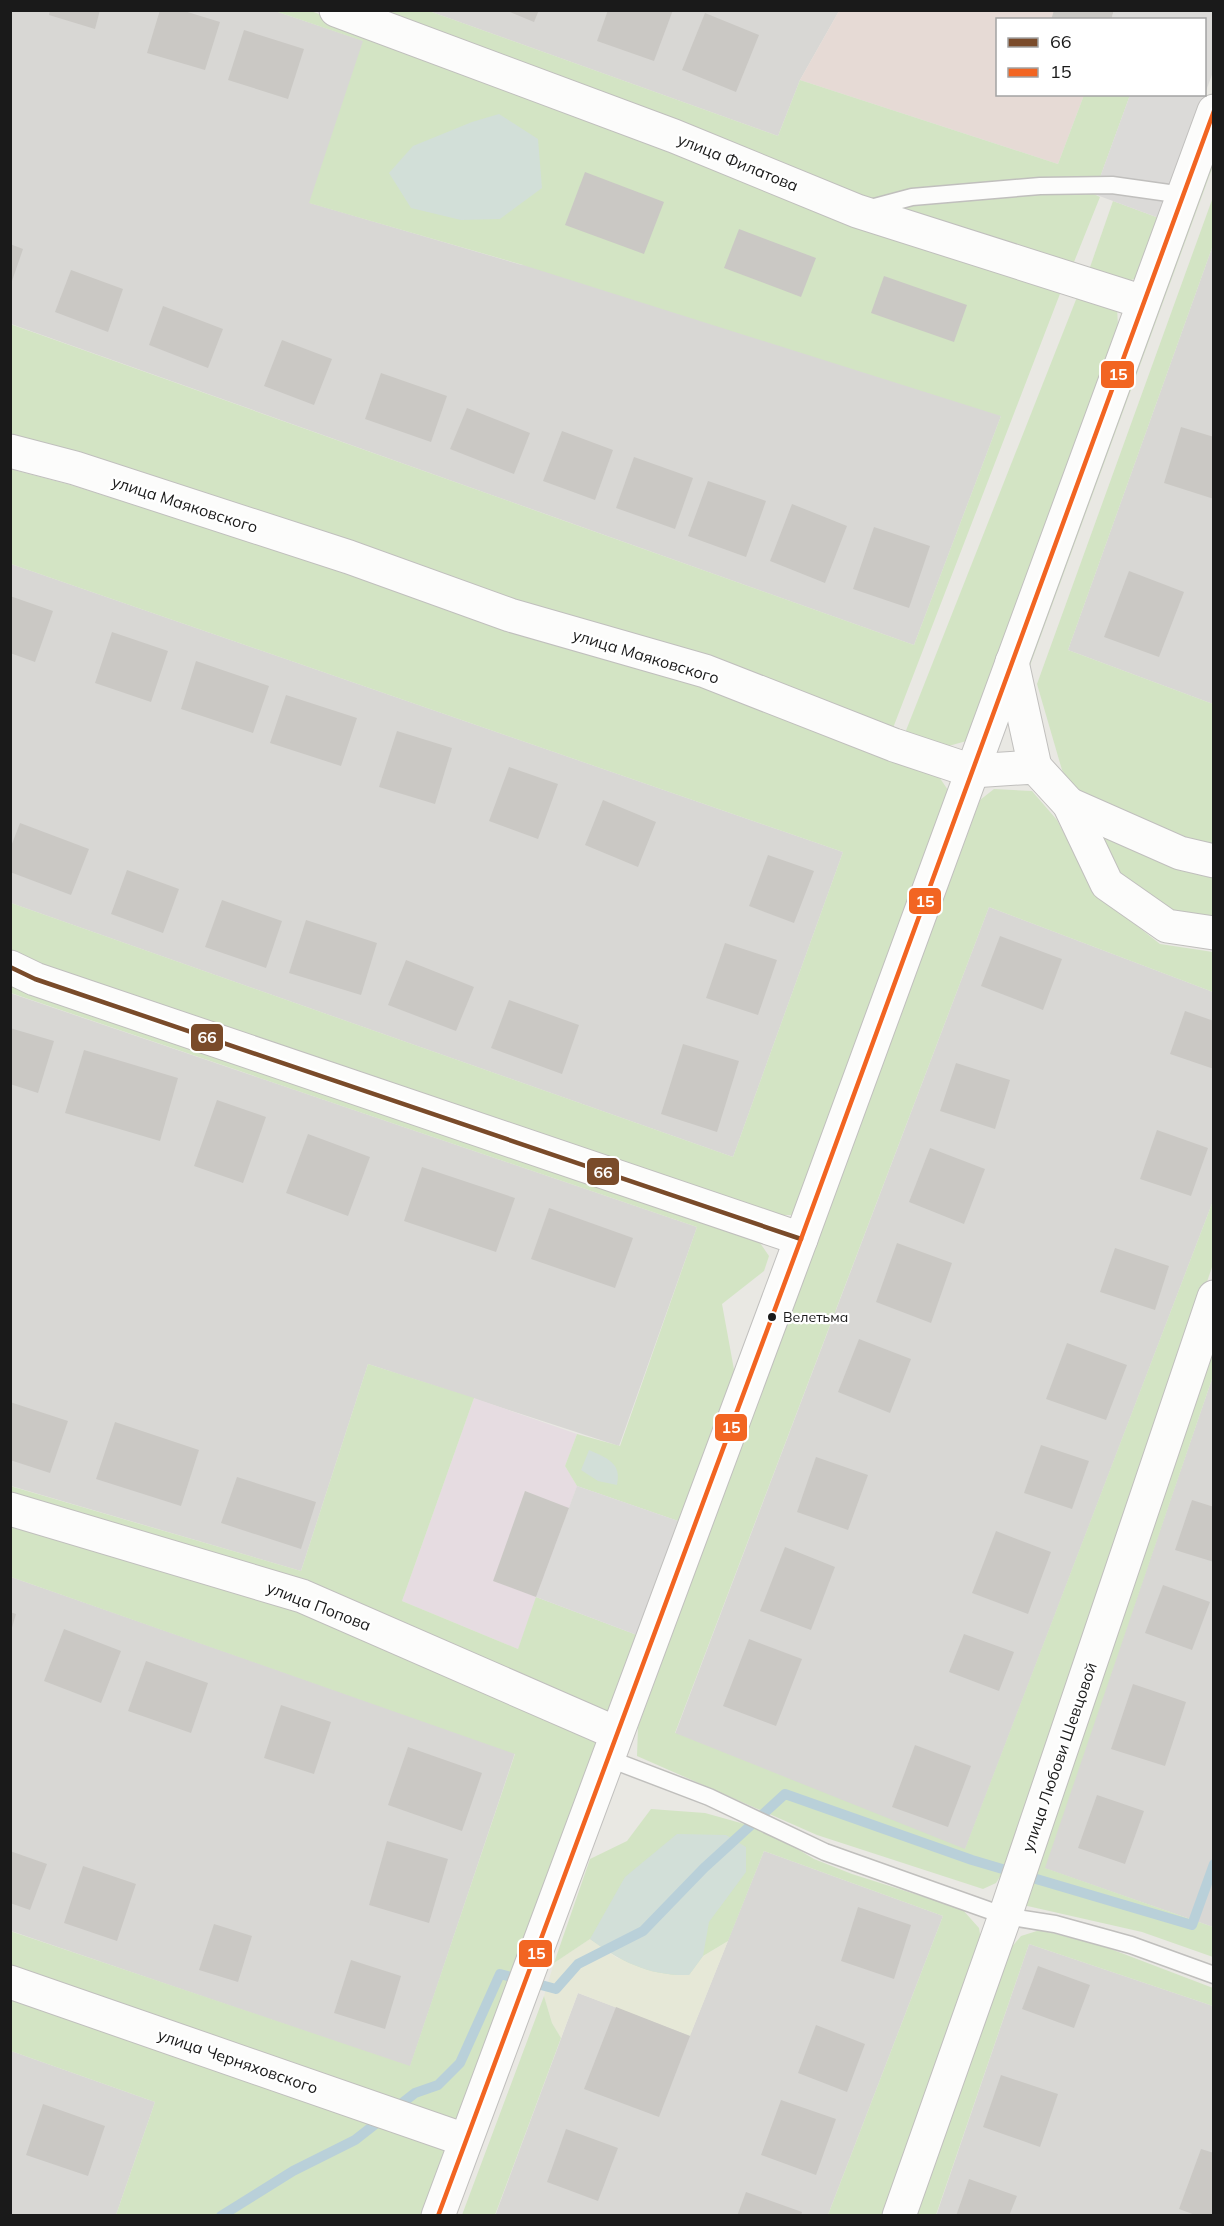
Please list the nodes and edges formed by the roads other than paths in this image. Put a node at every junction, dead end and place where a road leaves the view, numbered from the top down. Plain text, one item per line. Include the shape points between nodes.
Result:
1 (336, 10) edge
2 (1214, 111) edge
3 (1183, 195) junction
4 (857, 211) junction
5 (1143, 302) junction
6 (10, 451) edge
7 (1012, 662) junction
8 (1035, 767) junction
9 (972, 771) junction
10 (1069, 804) junction
11 (1214, 861) edge
12 (1214, 933) edge
13 (10, 967) edge
14 (801, 1239) junction
15 (1214, 1297) edge
16 (10, 1509) edge
17 (611, 1745) junction
18 (1005, 1916) junction
19 (1214, 1975) edge
20 (10, 1982) edge
21 (465, 2140) junction
22 (438, 2216) edge
23 (899, 2216) edge

1 - 4 street, улица Филатова via 674,136
2 - 3 street
3 - 4 lane via 1112,185 1040,186 912,197
3 - 5 street
4 - 5 street, улица Филатова
5 - 7 street
6 - 9 street, улица Маяковского via 75,468 327,550 510,615 705,671 894,745
7 - 8 street
7 - 9 street
8 - 9 street, улица Маяковского
8 - 10 street
9 - 14 street
10 - 11 street via 1180,852
10 - 12 street via 1107,884 1167,926
13 - 14 street via 35,979
14 - 17 street
15 - 18 street, улица Любови Шевцовой
16 - 17 street, улица Попова via 302,1596
17 - 18 lane via 825,1852
17 - 21 street
18 - 19 lane via 1109,1939
18 - 23 street, улица Любови Шевцовой
20 - 21 street, улица Черняховского
21 - 22 street

